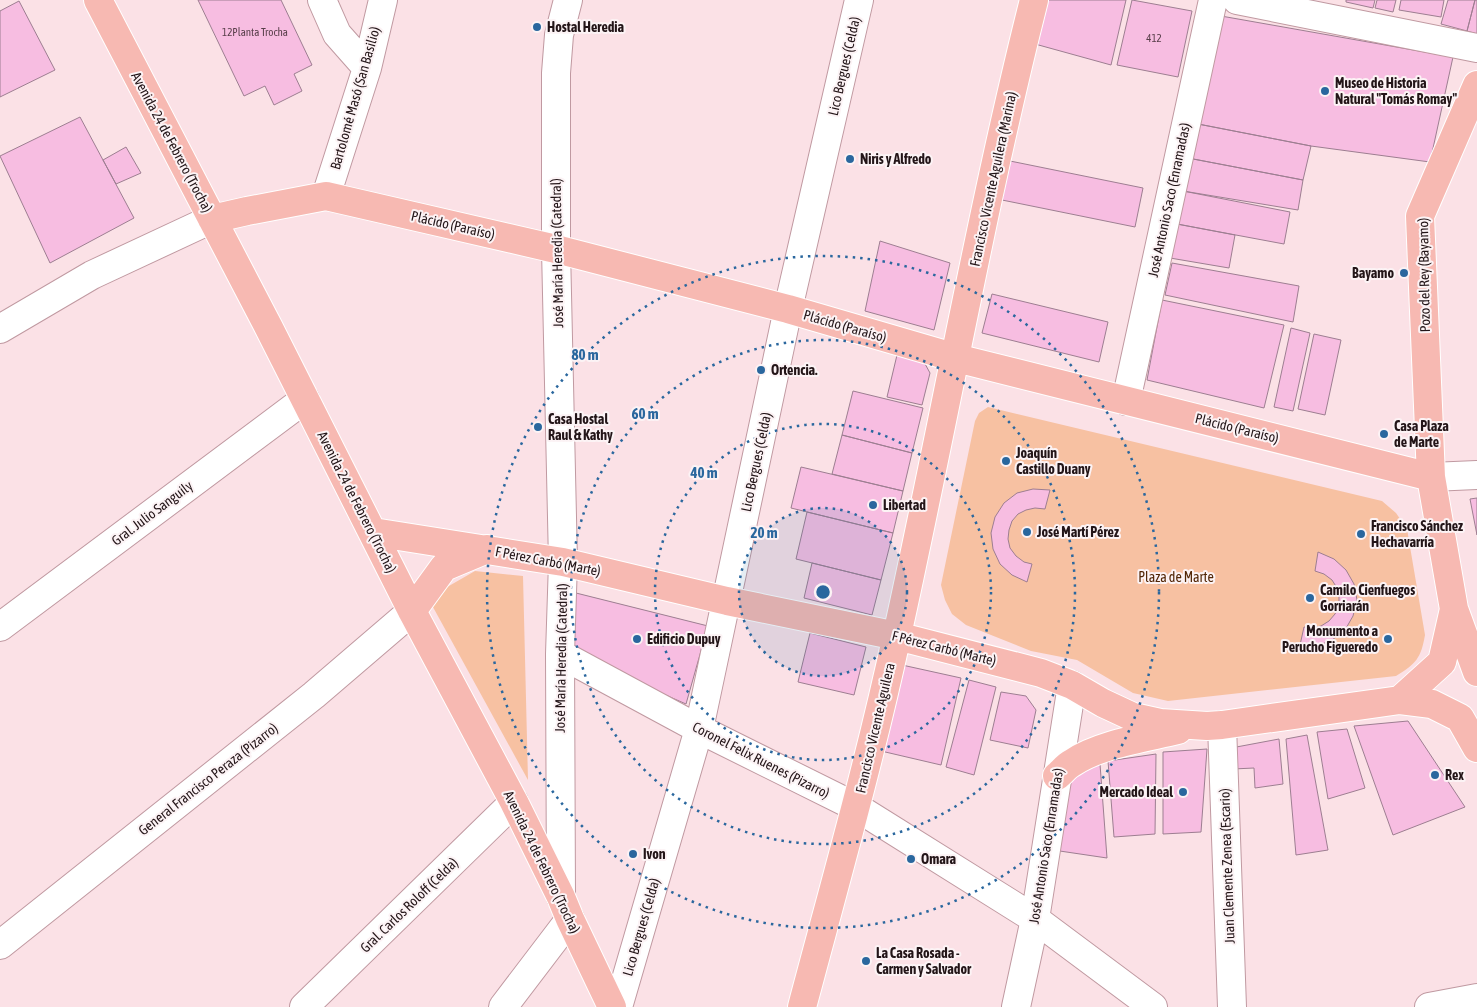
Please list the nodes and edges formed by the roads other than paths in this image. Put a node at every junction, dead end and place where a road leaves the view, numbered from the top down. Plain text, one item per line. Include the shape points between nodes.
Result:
1 (98, 0) edge
2 (322, 0) edge
3 (383, 0) edge
4 (568, 0) edge
5 (859, 0) edge
6 (1034, 0) edge
7 (1213, 0) edge
8 (1237, 0) edge
9 (1477, 48) edge
10 (367, 68) junction
11 (1477, 84) edge
12 (326, 196) junction
13 (212, 219) junction
14 (556, 249) junction
15 (788, 309) junction
16 (0, 329) edge
17 (956, 358) junction
18 (305, 399) junction
19 (1126, 401) junction
20 (1477, 475) edge
21 (1431, 477) junction
22 (373, 532) junction
23 (487, 549) junction
24 (563, 562) junction
25 (728, 601) junction
26 (1454, 609) junction
27 (412, 611) junction
28 (0, 627) edge
29 (897, 636) junction
30 (560, 654) junction
31 (1477, 672) edge
32 (1072, 685) junction
33 (1400, 700) junction
34 (1222, 725) junction
35 (1192, 726) junction
36 (699, 729) junction
37 (1477, 748) edge
38 (1057, 776) junction
39 (514, 802) junction
40 (856, 807) junction
41 (565, 908) junction
42 (1035, 919) junction
43 (0, 944) edge
44 (1477, 998) edge
45 (304, 1007) edge
46 (503, 1007) edge
47 (612, 1007) edge
48 (618, 1007) edge
49 (802, 1007) edge
50 (1016, 1007) edge
51 (1153, 1007) edge
52 (1232, 1007) edge
53 (1429, 1007) edge

1 - 13 main road, Avenida 24 de Febrero (Trocha)
2 - 10 street via 337,34
3 - 10 street, Bartolomé Masó (San Basilio)
4 - 14 street, José María Heredia (Catedral) via 559,35 556,73
5 - 15 street, Lico Bergues (Celda)
6 - 17 main road, Francisco Vicente Aguilera (Marina) via 1009,99
7 - 19 street, José Antonio Saco (Enramadas)
8 - 9 street
10 - 12 street, Bartolomé Masó (San Basilio)
11 - 21 main road, Pozo del Rey (Bayamo) via 1420,216
12 - 13 main road, Plácido (Paraíso)
12 - 14 main road, Plácido (Paraíso)
13 - 16 street via 92,275
13 - 18 main road, Avenida 24 de Febrero (Trocha)
14 - 15 main road, Plácido (Paraíso)
14 - 24 street, José María Heredia (Catedral)
15 - 17 main road, Plácido (Paraíso)
15 - 25 street, Lico Bergues (Celda)
17 - 19 main road, Plácido (Paraíso)
17 - 29 main road, Francisco Vicente Aguilera
18 - 22 main road, Avenida 24 de Febrero (Trocha)
18 - 28 street, Gral. Julio Sanguily
19 - 21 main road, Plácido (Paraíso)
20 - 21 street, Plácido (Paraíso)
21 - 26 main road, Pozo del Rey (Bayamo)
22 - 23 main road, F Pérez Carbó (Marte)
22 - 27 main road, Avenida 24 de Febrero (Trocha)
23 - 24 main road, F Pérez Carbó (Marte)
23 - 27 main road via 444,567
24 - 25 main road, F Pérez Carbó (Marte)
24 - 30 street, José María Heredia (Catedral)
25 - 29 main road, F Pérez Carbó (Marte)
25 - 36 street, Lico Bergues (Celda)
26 - 31 main road
26 - 33 main road via 1442,662
27 - 39 main road, Avenida 24 de Febrero (Trocha)
27 - 43 street, General Francisco Peraza (Pizarro) via 314,695
29 - 32 main road, F Pérez Carbó (Marte) via 1041,673
29 - 40 main road, Francisco Vicente Aguilera
30 - 36 street, Coronel Felix Ruenes (Pizarro)
30 - 41 street, José María Heredia (Catedral)
32 - 35 main road, F Pérez Carbó (Marte) via 1133,717
32 - 38 street, José Antonio Saco (Enramadas)
33 - 34 main road, F Pérez Carbó (Marte)
33 - 37 main road, F Pérez Carbó (Marte) via 1432,704 1460,718
34 - 35 main road, F Pérez Carbó (Marte)
34 - 52 street, Juan Clemente Zenea (Escario)
35 - 38 main road via 1112,746 1072,763
36 - 40 street, Coronel Felix Ruenes (Pizarro)
36 - 48 street, Lico Bergues (Celda)
38 - 42 street, José Antonio Saco (Enramadas)
39 - 41 main road, Avenida 24 de Febrero (Trocha)
39 - 45 street, Gral. Carlos Roloff (Celda)
40 - 42 street, Coronel Felix Ruenes (Pizarro)
40 - 49 main road, Francisco Vicente Aguilera
41 - 46 street
41 - 47 main road, Avenida 24 de Febrero (Trocha)
42 - 50 street, José Antonio Saco (Enramadas)
42 - 51 street, Coronel Felix Ruenes (Pizarro)
44 - 53 street

